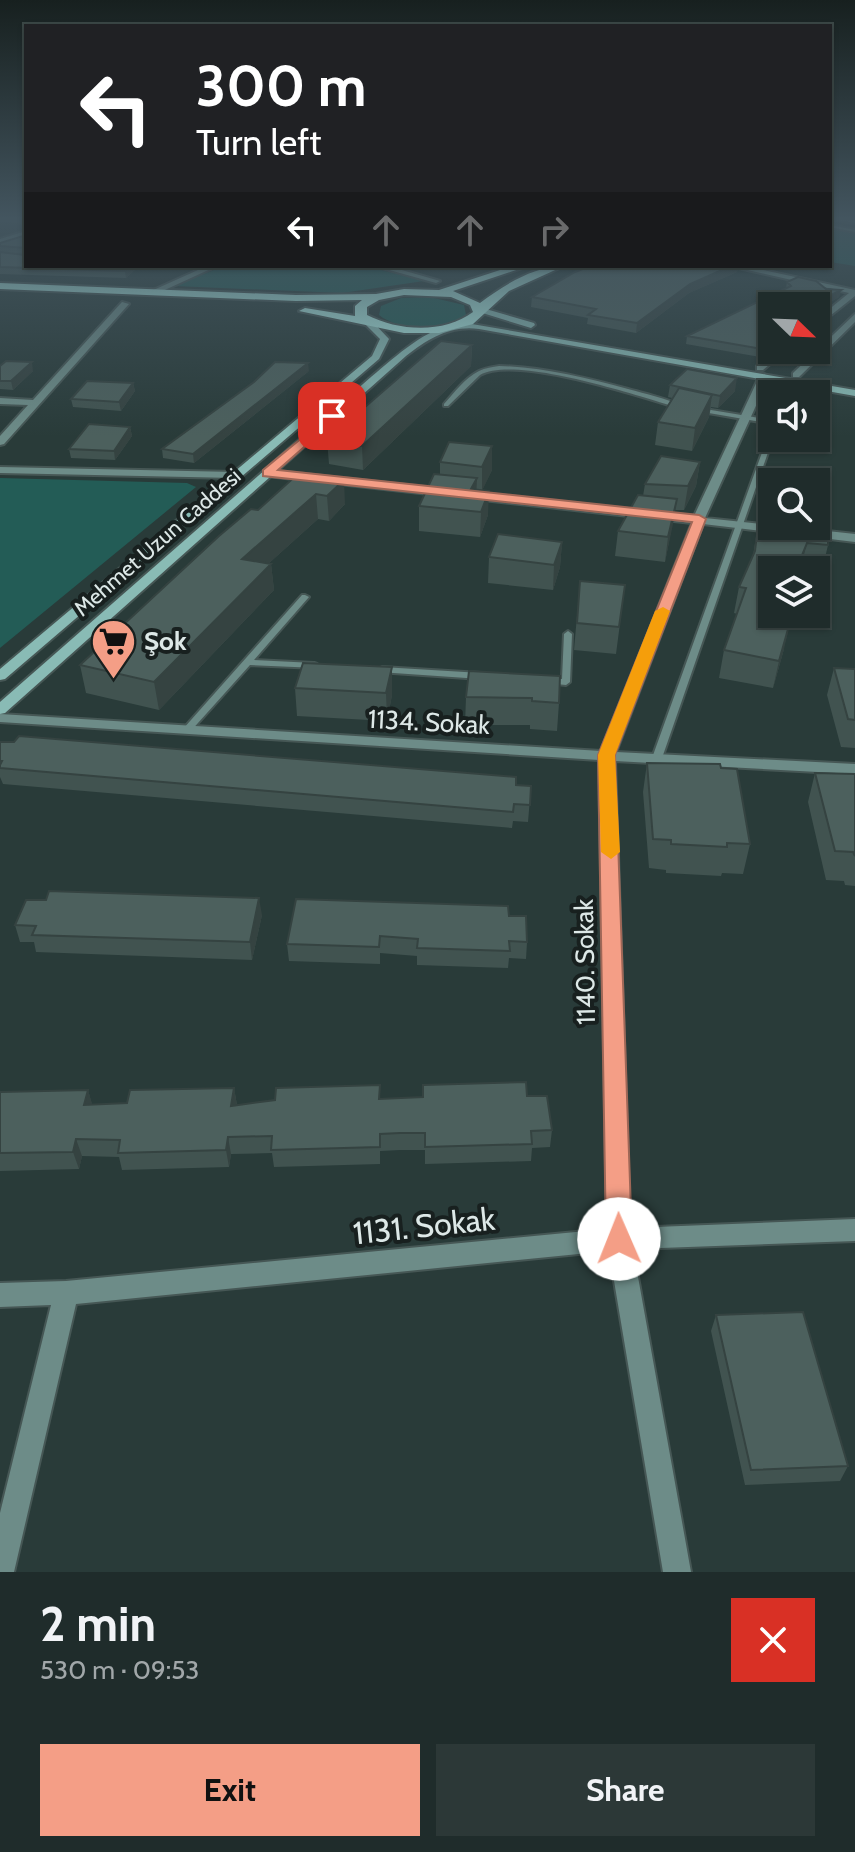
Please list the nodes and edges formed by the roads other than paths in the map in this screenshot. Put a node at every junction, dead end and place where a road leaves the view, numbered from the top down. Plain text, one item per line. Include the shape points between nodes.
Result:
1 (111, 290) edge
2 (157, 290) edge
3 (413, 290) edge
4 (447, 290) edge
5 (503, 290) edge
6 (153, 292) junction
7 (855, 292) edge
8 (376, 297) junction
9 (0, 298) edge
10 (125, 304) junction
11 (479, 309) junction
12 (830, 314) edge
13 (855, 317) edge
14 (368, 322) junction
15 (459, 325) junction
16 (830, 328) edge
17 (842, 329) junction
18 (770, 364) edge
19 (762, 372) junction
20 (793, 378) junction
21 (855, 386) edge
22 (855, 393) edge
23 (0, 401) edge
24 (36, 403) junction
25 (446, 405) dead end
26 (744, 418) junction
27 (758, 420) edge
28 (0, 442) edge
29 (765, 452) edge
30 (0, 470) edge
31 (267, 473) junction
32 (235, 475) junction
33 (699, 519) junction
34 (737, 524) junction
35 (855, 538) edge
36 (305, 597) dead end
37 (568, 634) dead end
38 (248, 662) junction
39 (327, 667) edge
40 (375, 670) edge
41 (0, 676) edge
42 (486, 677) edge
43 (534, 680) edge
44 (0, 710) edge
45 (0, 718) edge
46 (186, 731) junction
47 (607, 755) junction
48 (657, 758) junction
49 (855, 769) edge
50 (855, 1230) edge
51 (619, 1239) junction
52 (66, 1293) junction
53 (0, 1295) edge
54 (0, 1572) edge
55 (677, 1572) edge

1 - 6 highway
2 - 6 street
3 - 8 highway
4 - 11 highway
5 - 11 highway
6 - 8 highway
7 - 12 street
8 - 14 highway via 359,312
9 - 10 highway
10 - 14 highway via 298,310
10 - 24 street
11 - 15 highway via 475,318
11 - 19 main road via 520,323
13 - 17 street
14 - 15 highway via 401,330
14 - 32 main road via 385,339 376,357
15 - 19 main road
15 - 31 main road, Mehmet Uzun Caddesi via 416,344
16 - 17 street
17 - 20 street
18 - 19 street
19 - 20 main road
19 - 26 street, 1140. Sokak
20 - 21 main road
20 - 22 main road
23 - 24 street
24 - 28 street
25 - 26 lane via 482,372 509,367
26 - 27 lane
26 - 33 street, 1140. Sokak
29 - 34 lane
30 - 32 street
31 - 33 street
31 - 44 main road, Mehmet Uzun Caddesi
32 - 41 main road
33 - 34 street
33 - 47 street, 1140. Sokak
34 - 35 street
34 - 48 lane
36 - 38 lane
37 - 43 lane via 566,682
38 - 39 lane
38 - 46 lane
40 - 42 lane
45 - 46 street, 1134. Sokak
46 - 47 street, 1134. Sokak
47 - 48 street, 1134. Sokak
47 - 51 street, 1140. Sokak
48 - 49 street, 1134. Sokak
50 - 51 street, 1131. Sokak
51 - 52 street, 1131. Sokak
51 - 55 street, 1140. Sokak
52 - 53 street, 1131. Sokak
52 - 54 street

